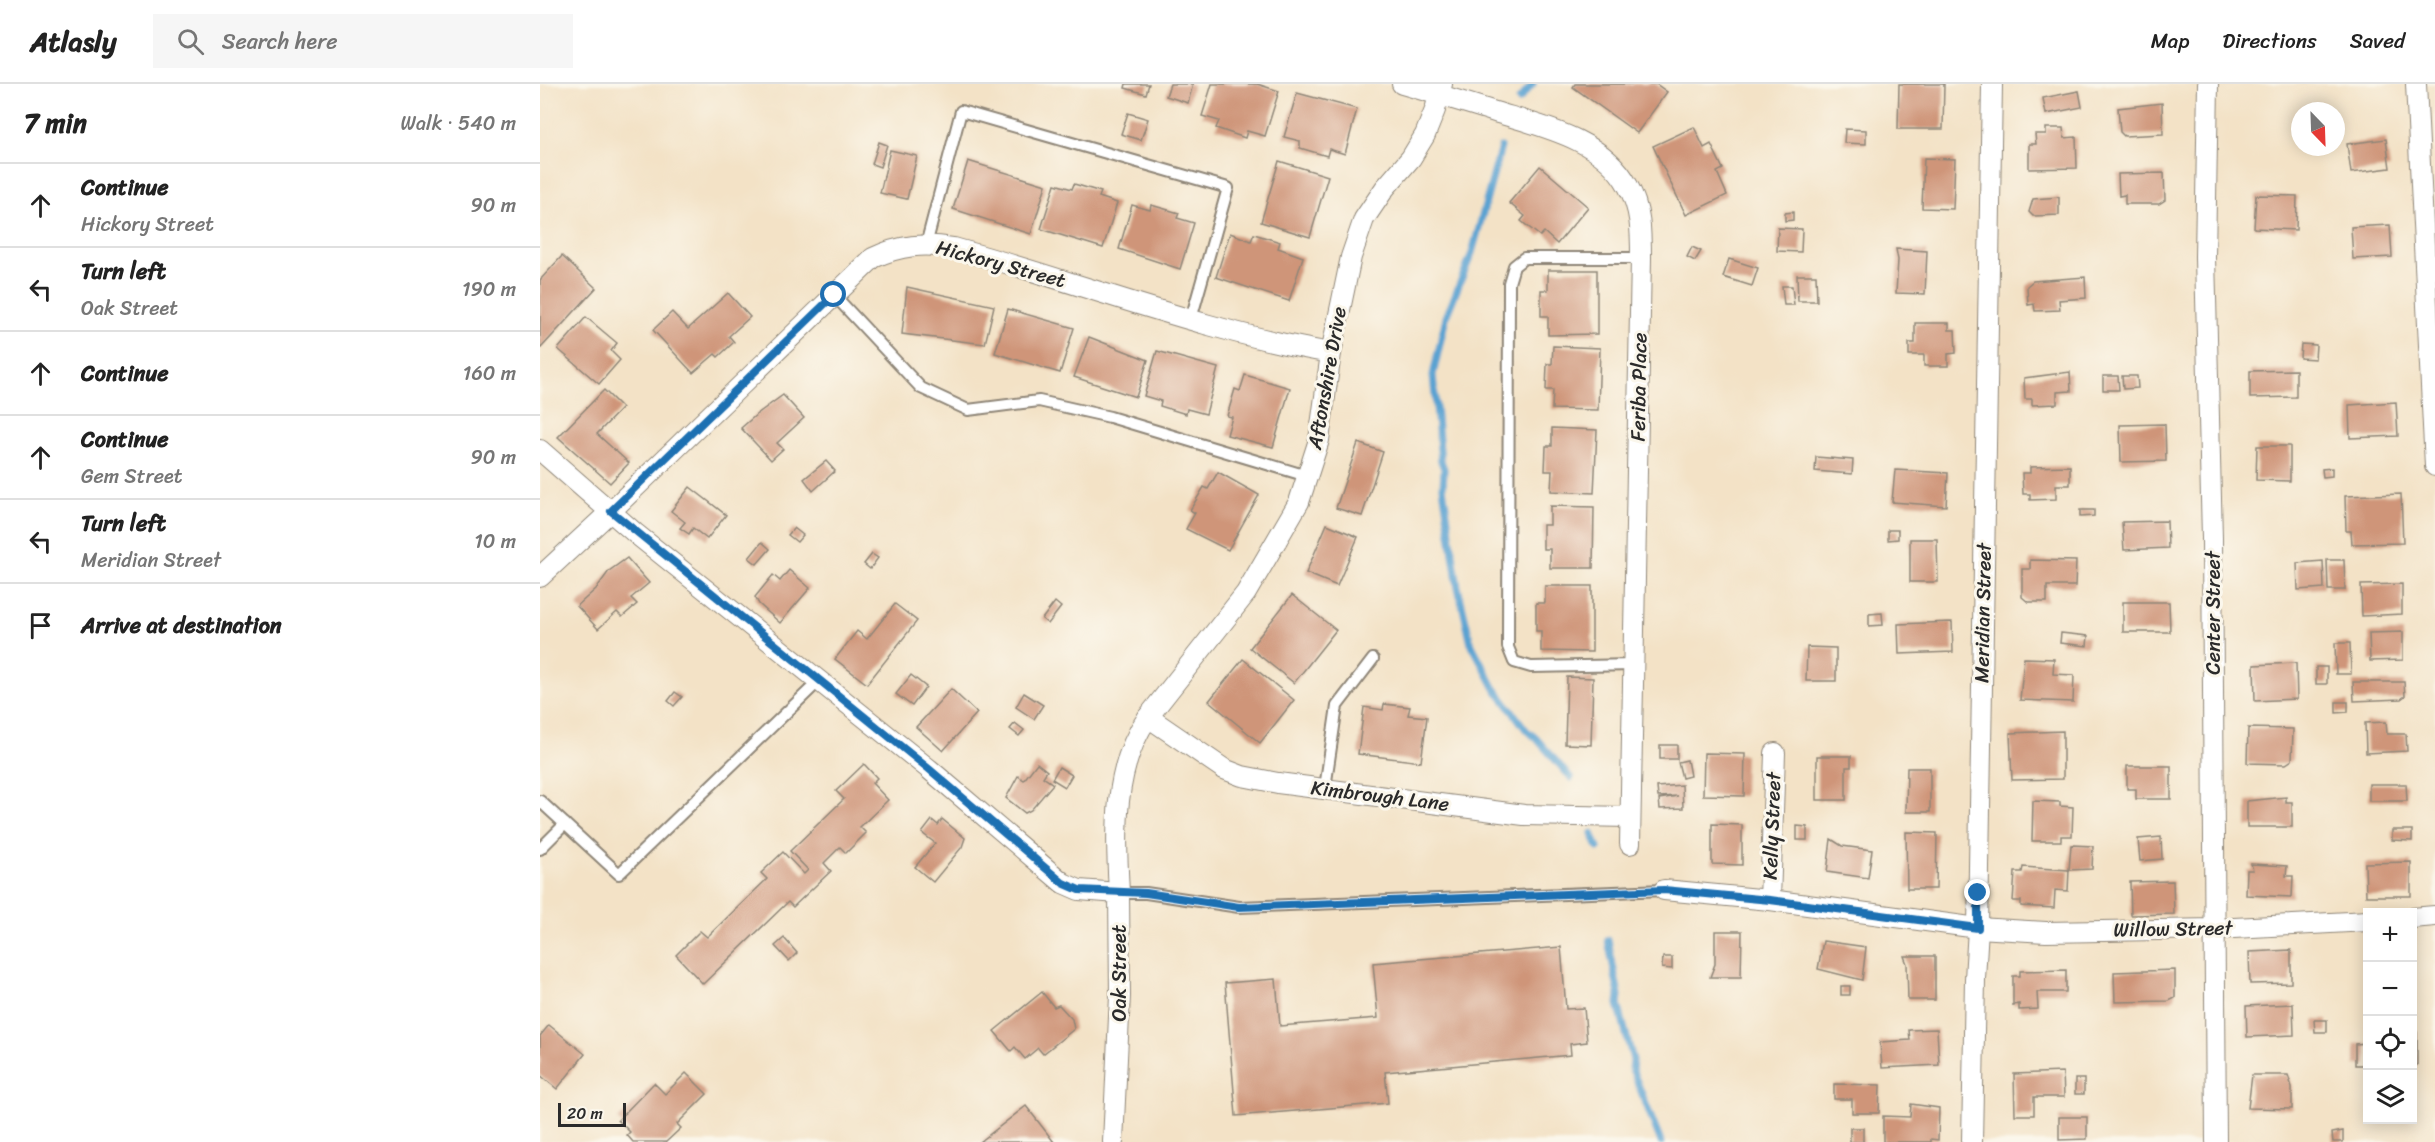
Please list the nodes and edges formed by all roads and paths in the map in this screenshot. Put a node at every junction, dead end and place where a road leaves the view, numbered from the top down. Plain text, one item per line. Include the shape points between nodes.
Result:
1 (1402, 84) edge
2 (1992, 84) edge
3 (2208, 84) edge
4 (2416, 84) edge
5 (1440, 89) edge
6 (926, 245) junction
7 (1641, 258) junction
8 (834, 295) junction
9 (1191, 319) junction
10 (1330, 353) junction
11 (540, 450) edge
12 (2435, 466) edge
13 (1307, 476) junction
14 (611, 511) junction
15 (540, 577) edge
16 (1373, 659) dead end
17 (1635, 665) junction
18 (819, 681) junction
19 (1148, 717) junction
20 (1775, 753) dead end
21 (1325, 788) junction
22 (540, 801) edge
23 (1630, 817) junction
24 (565, 824) junction
25 (1630, 844) dead end
26 (540, 849) edge
27 (1664, 890) joint
28 (1119, 893) junction
29 (1770, 900) junction
30 (2435, 916) edge
31 (2417, 918) edge
32 (2363, 921) edge
33 (1978, 928) junction
34 (2215, 929) junction
35 (1113, 1142) edge
36 (1972, 1142) edge
37 (2216, 1142) edge

1 - 5 street, Feriba Place
2 - 33 street, Meridian Street
3 - 34 street, Center Street via 2205,257
4 - 12 street
5 - 7 street, Feriba Place via 1575,139 1614,167 1628,184 1640,217
5 - 10 street, Aftonshire Drive via 1425,135 1364,219 1345,279
6 - 8 street, Hickory Street via 892,249 873,258
6 - 9 street, Hickory Street via 954,248 1016,265
6 - 9 lane via 961,111 1228,188
7 - 17 street, Feriba Place
7 - 17 lane via 1524,258 1514,266 1509,283 1508,647 1514,662 1531,667
8 - 13 lane via 921,388 968,410 1039,401 1110,417
8 - 14 street, Hickory Street
9 - 10 street, Hickory Street
10 - 13 street, Aftonshire Drive via 1319,440
11 - 14 street
13 - 19 street, Aftonshire Drive via 1299,502 1246,593
14 - 15 street, Hickory Street
14 - 18 street
16 - 21 lane via 1338,706
17 - 23 street, Feriba Place
18 - 24 lane via 619,874
18 - 28 street via 1063,883 1079,890
19 - 21 street, Kimbrough Lane via 1224,769 1278,783
19 - 28 street, Aftonshire Drive via 1127,757 1121,781 1116,837
20 - 29 street, Kelly Street
21 - 23 street, Kimbrough Lane via 1524,815
22 - 24 lane
23 - 25 street, Feriba Place
24 - 26 lane
27 - 28 lane via 1239,907 1146,893
27 - 29 street, Willow Street
28 - 35 street, Oak Street via 1120,996
29 - 33 street, Willow Street
30 - 31 street
32 - 34 street, Willow Street
33 - 34 street, Willow Street via 2046,932
33 - 36 street, Meridian Street
34 - 37 street, Center Street

